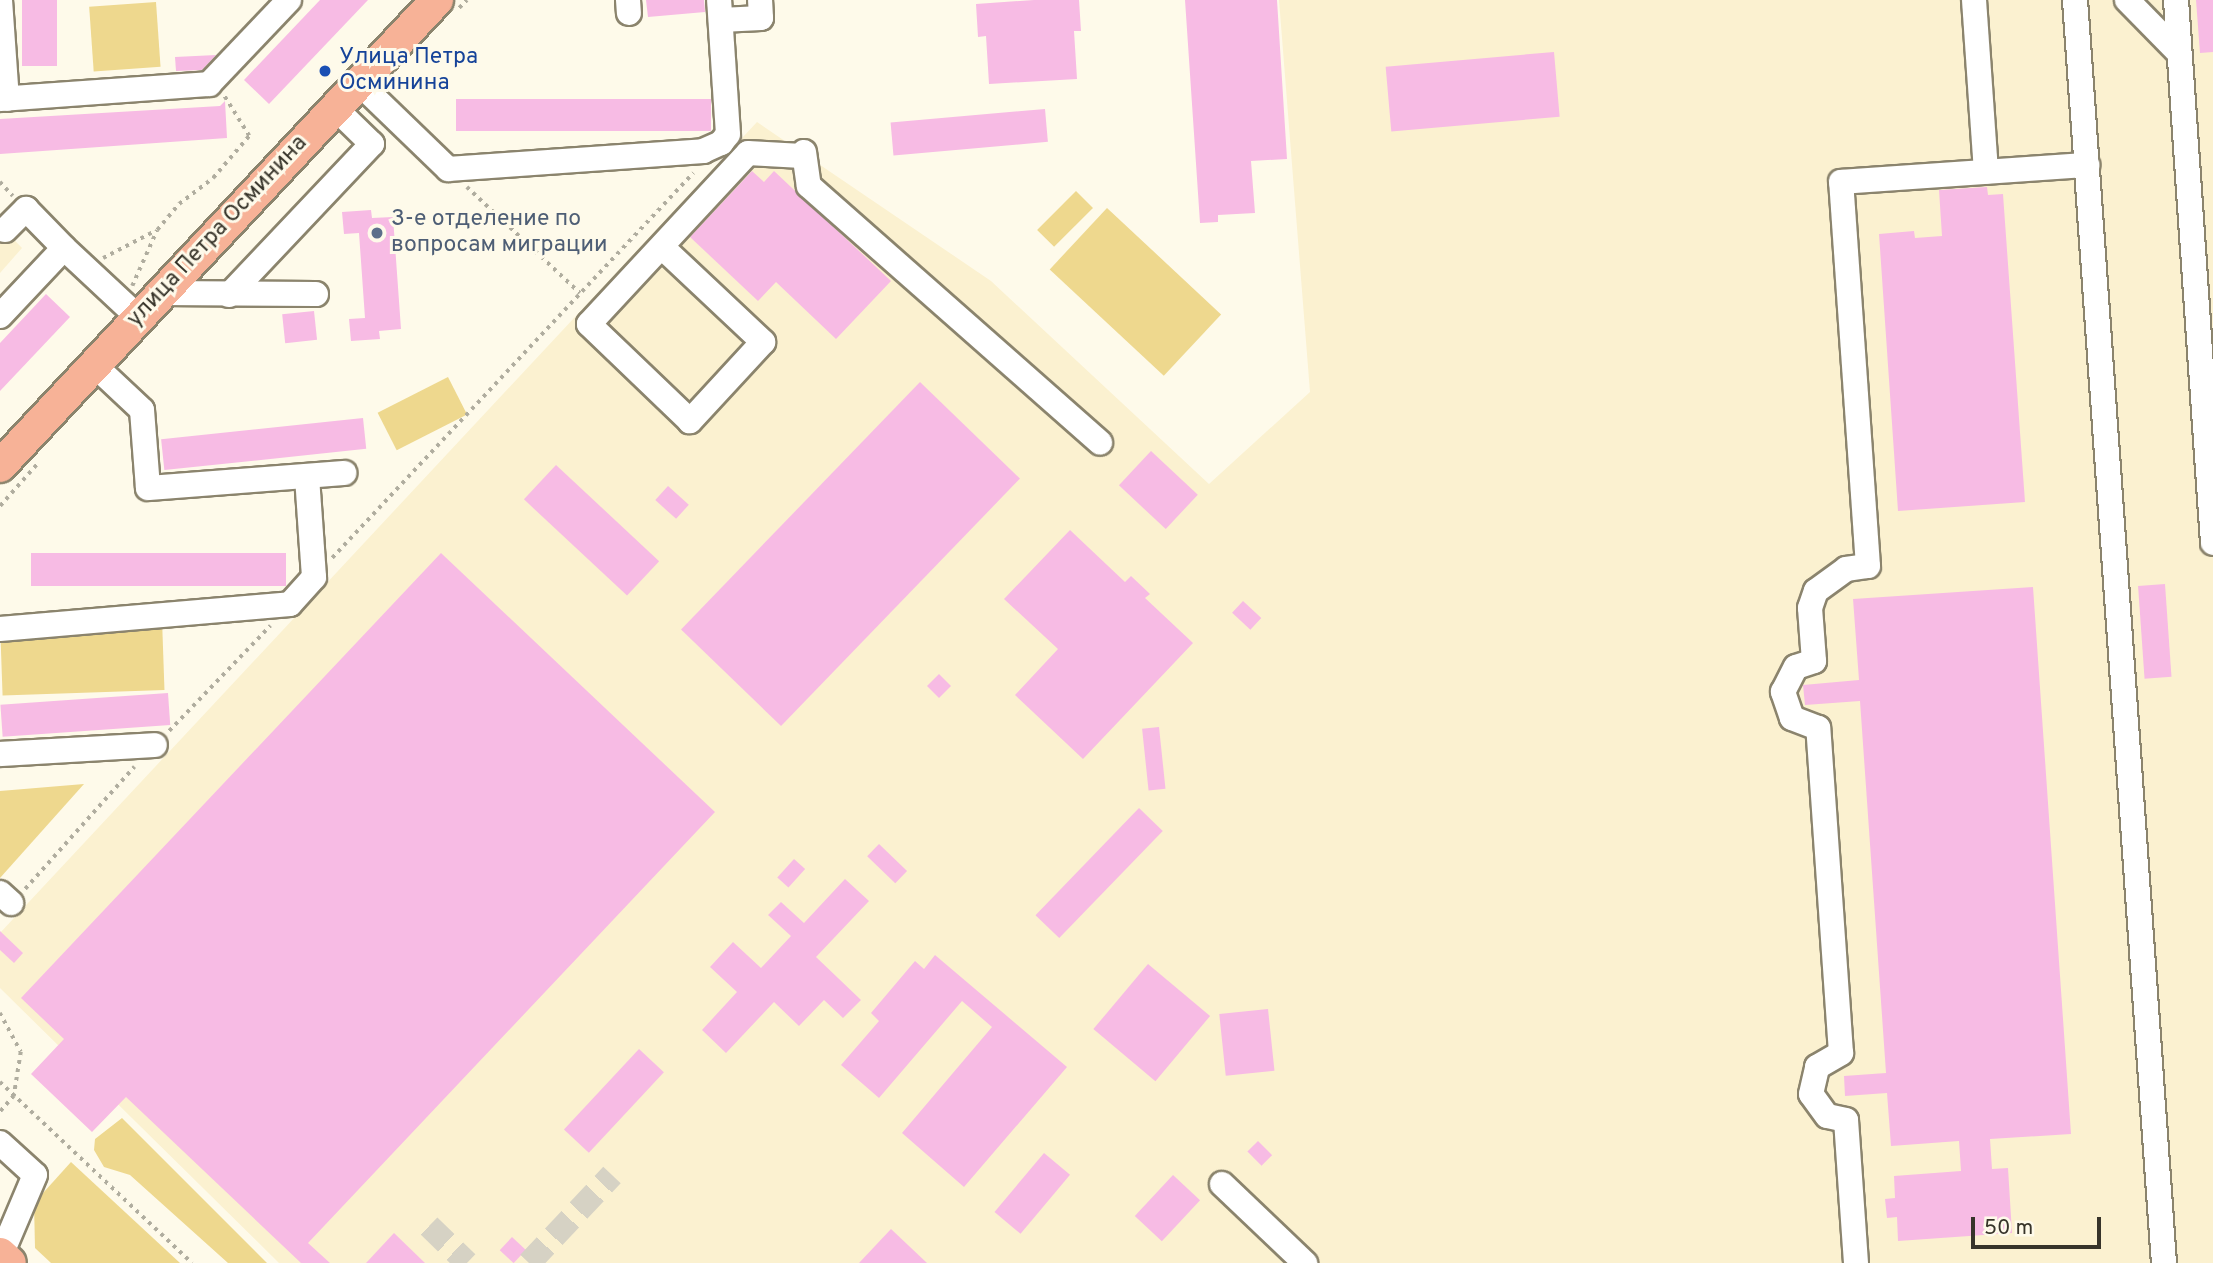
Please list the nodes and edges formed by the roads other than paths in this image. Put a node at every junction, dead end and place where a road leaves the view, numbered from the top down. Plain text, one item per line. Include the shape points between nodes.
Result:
1 (0, 0) edge
2 (289, 0) edge
3 (437, 0) edge
4 (760, 0) edge
5 (1973, 0) edge
6 (2075, 0) edge
7 (2127, 0) edge
8 (2176, 0) edge
9 (720, 10) edge
10 (2179, 53) junction
11 (359, 83) junction
12 (4, 99) edge
13 (335, 108) junction
14 (2087, 165) junction
15 (1986, 172) junction
16 (5, 230) dead end
17 (662, 247) junction
18 (64, 248) junction
19 (159, 293) junction
20 (316, 294) dead end
21 (229, 295) junction
22 (131, 311) junction
23 (0, 316) edge
24 (93, 364) junction
25 (1100, 443) dead end
26 (0, 466) edge
27 (344, 473) dead end
28 (306, 476) junction
29 (2213, 543) edge
30 (0, 629) edge
31 (155, 745) road end
32 (0, 754) edge
33 (0, 1143) edge
34 (1222, 1184) dead end
35 (4, 1257) edge
36 (1305, 1263) edge
37 (1856, 1263) edge
38 (2164, 1263) edge

1 - 12 lane
2 - 12 lane via 209,84
3 - 11 main road, улица Петра Осминина
4 - 9 lane via 761,18
5 - 15 lane
6 - 14 lane
7 - 10 lane
8 - 10 lane
9 - 11 lane via 729,123 721,143 703,151 448,169
10 - 29 lane
11 - 13 main road, улица Петра Осминина
13 - 19 main road, улица Петра Осминина
13 - 21 lane via 372,144
14 - 15 lane
14 - 38 lane
15 - 37 lane via 1841,182 1868,566 1846,569 1816,591 1810,607 1814,661 1796,667 1783,692 1792,718 1818,728 1841,1053 1816,1067 1811,1094 1827,1116 1846,1120
16 - 18 lane via 26,209
17 - 17 lane via 589,324 690,421 762,342
17 - 25 lane via 748,153 803,154 809,186
18 - 22 lane
18 - 23 lane
19 - 21 lane
19 - 22 main road, улица Петра Осминина
20 - 21 lane
22 - 24 main road, улица Петра Осминина
24 - 26 main road, улица Петра Осминина
24 - 28 lane via 142,410 148,488
27 - 28 lane
28 - 30 lane via 314,577 290,604
31 - 32 lane
33 - 35 lane via 35,1175
34 - 36 lane

